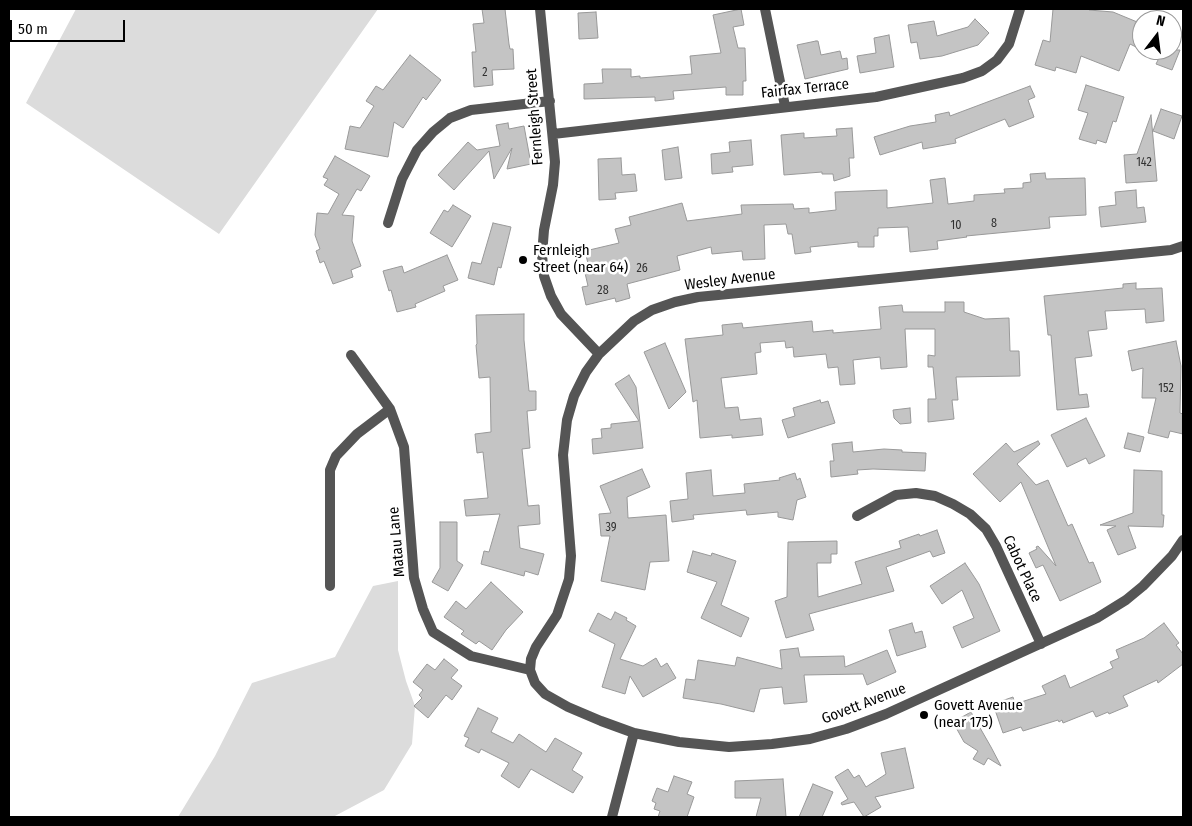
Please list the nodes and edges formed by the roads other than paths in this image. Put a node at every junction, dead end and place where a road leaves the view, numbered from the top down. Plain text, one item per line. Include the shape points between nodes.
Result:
1 (540, 9) edge
2 (765, 9) edge
3 (1020, 9) edge
4 (550, 101) junction
5 (785, 106) junction
6 (553, 134) junction
7 (388, 223) dead end
8 (1183, 246) edge
9 (599, 354) junction
10 (351, 355) dead end
11 (390, 409) junction
12 (857, 516) dead end
13 (1183, 540) edge
14 (330, 586) dead end
15 (1041, 644) junction
16 (530, 670) junction
17 (634, 733) junction
18 (612, 817) edge

1 - 4 street, Fernleigh Street
2 - 5 street
3 - 5 street, Fairfax Terrace via 1009,44 997,60 982,71 876,97
4 - 6 street, Fernleigh Street
4 - 7 street via 471,110 450,118 417,150 402,179
5 - 6 street, Fairfax Terrace
6 - 9 street, Fernleigh Street via 555,162 544,230 544,276 561,314
8 - 9 street, Wesley Avenue via 1171,250 698,297 652,310 634,321
9 - 16 street, Wesley Avenue via 574,396 567,420 564,476 571,556 569,580 557,614 536,647
10 - 11 street, Matau Lane
11 - 14 street via 357,434 336,456 330,470
11 - 16 street, Matau Lane via 404,447 414,578 433,632 471,656
12 - 15 street, Cabot Place via 896,495 916,494 935,496 970,514 986,529 996,546
13 - 15 street, Govett Avenue via 1158,572 1126,600 1097,618
15 - 17 street, Govett Avenue via 886,714 810,739 729,747
16 - 17 street, Govett Avenue via 535,684 545,694 568,707
17 - 18 street

